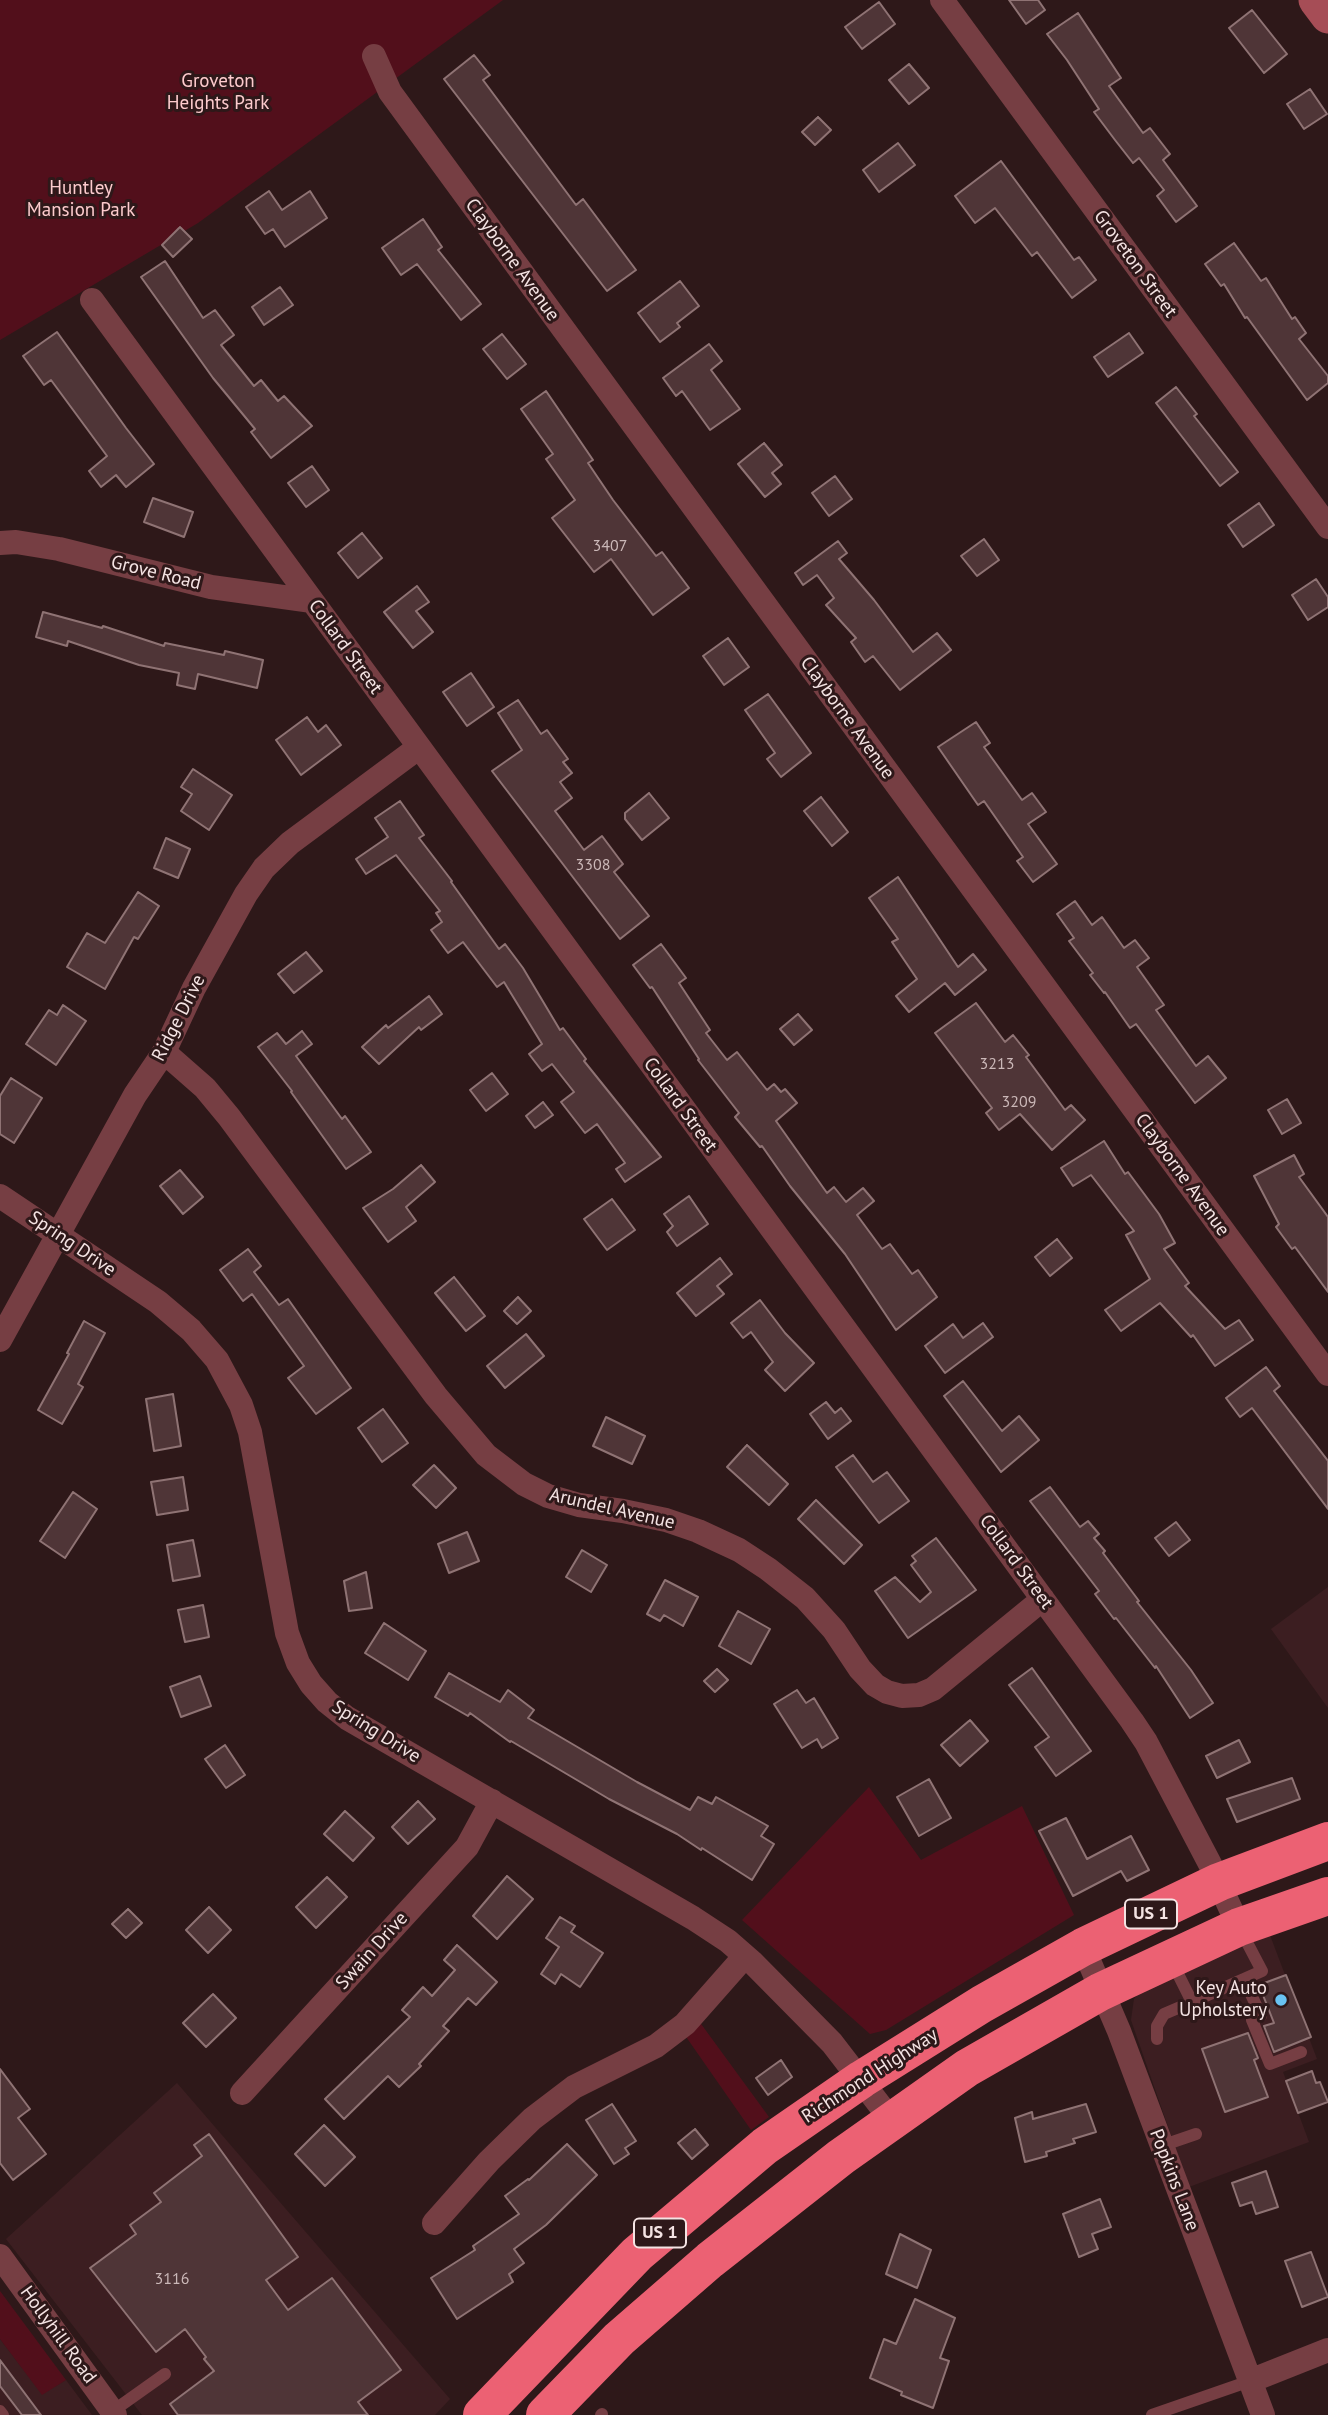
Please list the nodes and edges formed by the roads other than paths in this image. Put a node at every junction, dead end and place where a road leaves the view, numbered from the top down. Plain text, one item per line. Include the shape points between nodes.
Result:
1 (942, 0) edge
2 (1316, 0) edge
3 (1328, 16) edge
4 (374, 57) dead end
5 (92, 300) dead end
6 (1328, 527) edge
7 (0, 543) edge
8 (312, 601) junction
9 (418, 748) junction
10 (164, 1052) junction
11 (0, 1196) edge
12 (57, 1235) junction
13 (0, 1340) edge
14 (1328, 1374) edge
15 (1043, 1599) junction
16 (492, 1801) junction
17 (1328, 1841) edge
18 (1219, 1882) junction
19 (1328, 1896) edge
20 (1239, 1927) junction
21 (1083, 1947) junction
22 (744, 1956) junction
23 (1170, 1959) junction
24 (1244, 1979) junction
25 (1100, 1992) junction
26 (1192, 2002) junction
27 (1157, 2039) dead end
28 (1301, 2052) dead end
29 (862, 2079) junction
30 (242, 2093) dead end
31 (892, 2121) junction
32 (1196, 2134) dead end
33 (1161, 2146) junction
34 (435, 2223) dead end
35 (0, 2256) edge
36 (1328, 2350) edge
37 (165, 2374) dead end
38 (1250, 2381) junction
39 (114, 2413) edge
40 (482, 2415) edge
41 (545, 2415) edge
42 (1152, 2415) edge
43 (1263, 2415) edge

1 - 6 street, Groveton Street
2 - 3 street
4 - 14 street, Clayborne Avenue via 390,92
5 - 8 street, Collard Street
7 - 8 street, Grove Road via 60,549 211,587
8 - 9 street, Collard Street
9 - 10 street, Ridge Drive via 290,843 264,868 194,988
9 - 15 street, Collard Street
10 - 12 street, Ridge Drive
10 - 15 street, Arundel Avenue via 205,1088 229,1117 436,1396 486,1455 524,1484 579,1505 666,1520 739,1550 805,1598 875,1685 902,1696 933,1689
11 - 12 street, Spring Drive
12 - 13 street, Ridge Drive
12 - 16 street, Spring Drive via 158,1302 206,1345 228,1377 250,1432 287,1633 311,1684 347,1718
15 - 18 street, Collard Street via 1146,1742
16 - 22 street, Spring Drive via 693,1918
16 - 30 street, Swain Drive via 467,1847
17 - 18 highway, Richmond Highway / US 1
18 - 20 street, Collard Street
18 - 21 highway, Richmond Highway / US 1
19 - 20 highway, US 1
20 - 23 highway, US 1
20 - 24 lane via 1262,1972
21 - 25 street, Popkins Lane
21 - 29 highway, Richmond Highway / US 1
22 - 29 street, Spring Drive
22 - 34 street via 685,2024 656,2046 574,2087 532,2119
23 - 25 highway, US 1
23 - 26 lane
24 - 26 lane
24 - 28 lane via 1261,2016 1252,2020 1270,2064
25 - 31 highway, US 1 via 967,2068
25 - 33 street, Popkins Lane
26 - 27 lane via 1164,2014 1157,2026
29 - 31 street, Spring Drive
29 - 40 highway, Richmond Highway / US 1 via 765,2146 637,2254
31 - 41 highway, US 1 via 707,2263 619,2339
32 - 33 lane
33 - 38 street, Popkins Lane
35 - 39 street, Hollyhill Road
36 - 38 street
37 - 39 lane
38 - 42 lane
38 - 43 street, Popkins Lane

